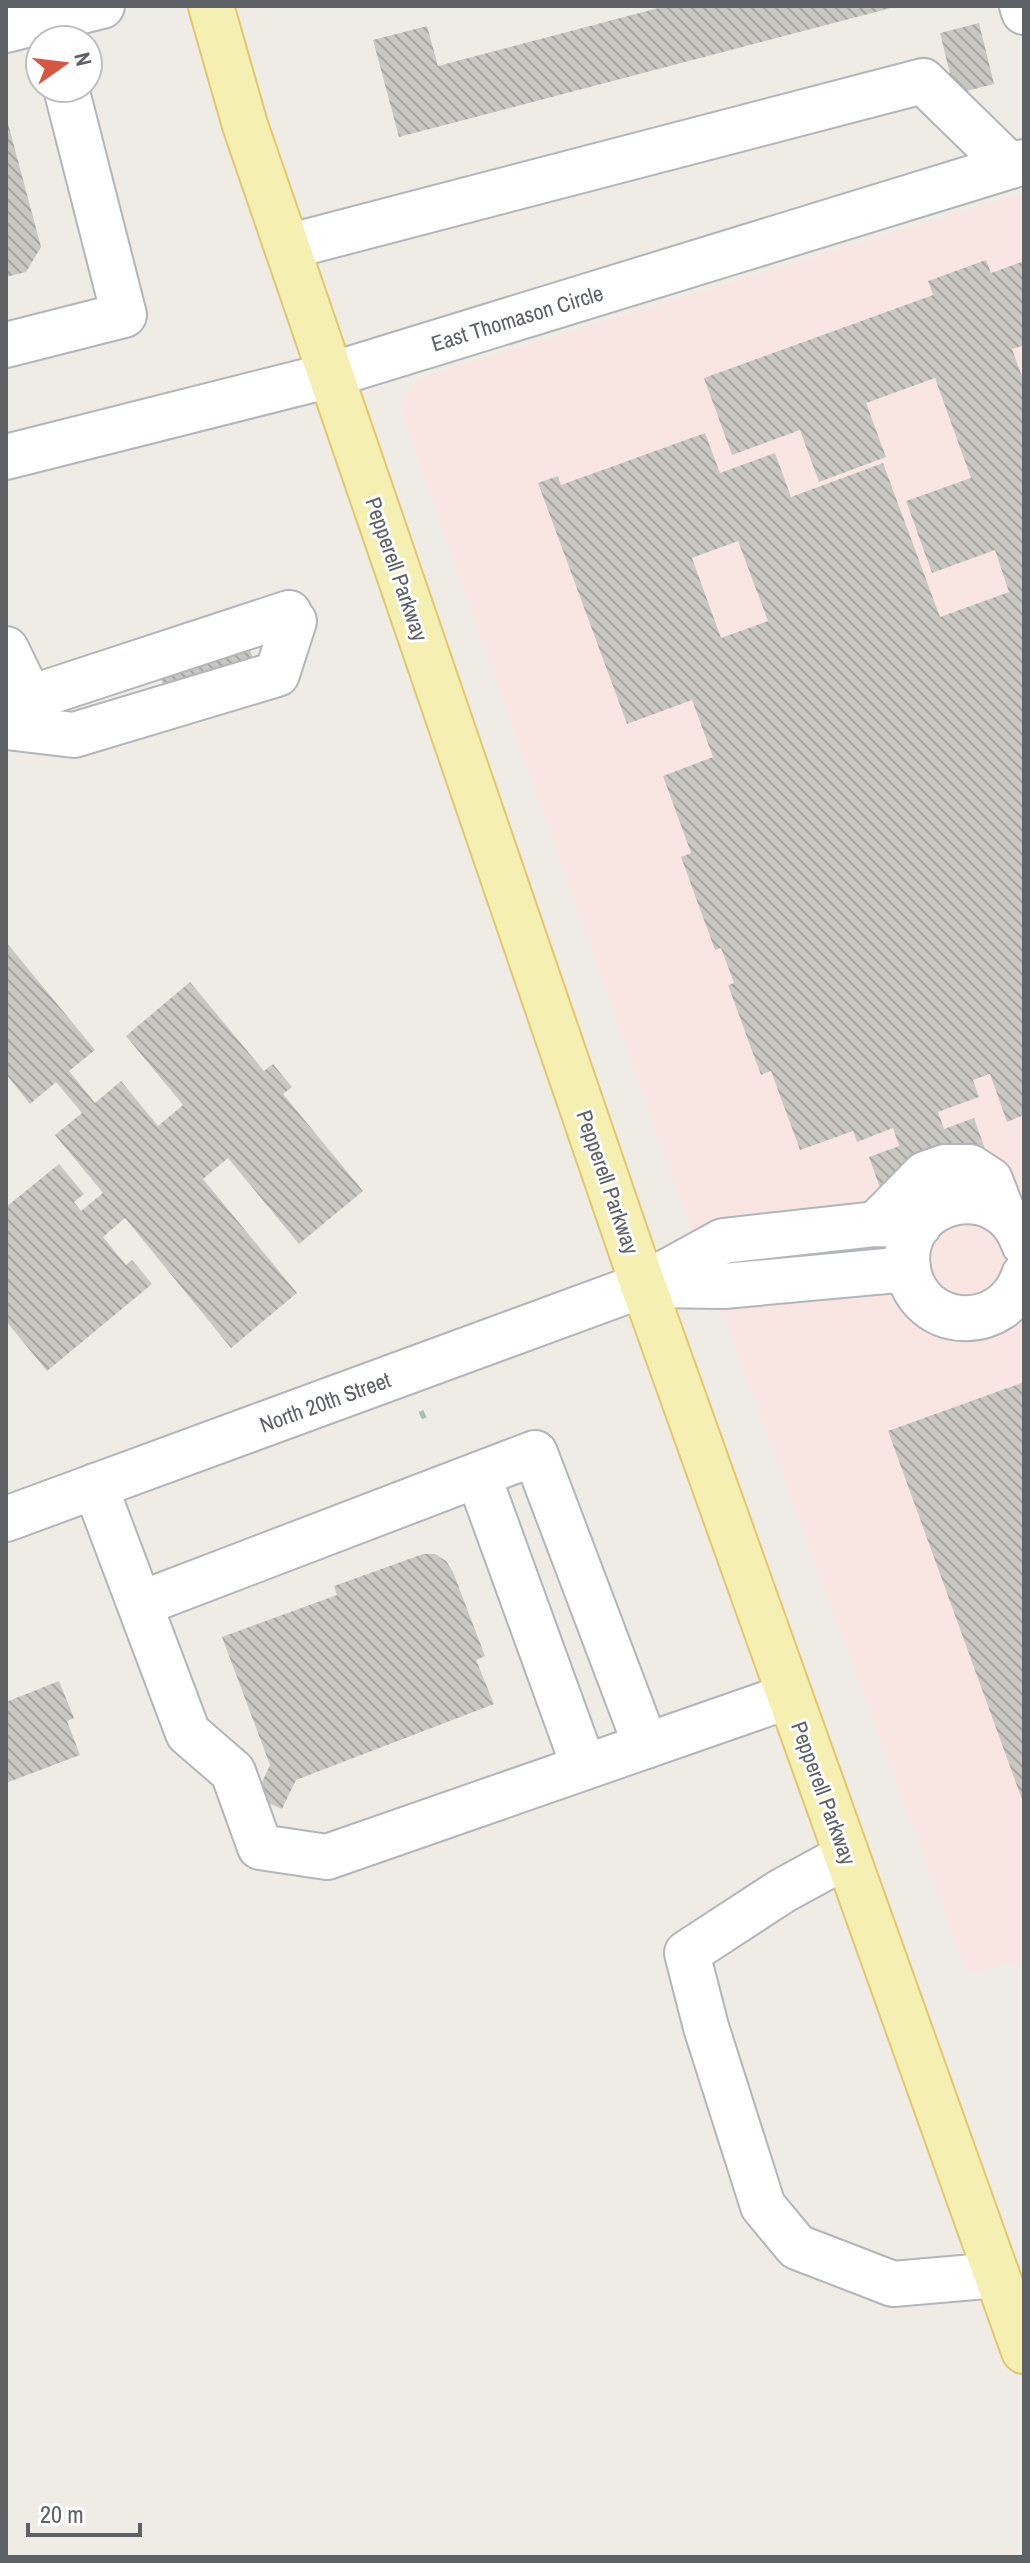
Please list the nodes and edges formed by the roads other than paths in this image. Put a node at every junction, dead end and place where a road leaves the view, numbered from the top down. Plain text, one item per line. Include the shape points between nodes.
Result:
1 (102, 6) edge
2 (211, 6) edge
3 (1022, 6) edge
4 (1024, 12) edge
5 (64, 24) edge
6 (70, 104) edge
7 (1017, 164) edge
8 (287, 247) junction
9 (6, 345) edge
10 (331, 375) junction
11 (6, 457) edge
12 (6, 649) edge
13 (6, 707) edge
14 (876, 1224) junction
15 (919, 1225) junction
16 (1019, 1239) edge
17 (908, 1269) junction
18 (643, 1285) junction
19 (1010, 1318) edge
20 (478, 1475) junction
21 (95, 1486) junction
22 (6, 1519) edge
23 (140, 1604) junction
24 (789, 1696) junction
25 (646, 1746) junction
26 (584, 1767) junction
27 (846, 1856) junction
28 (997, 2275) junction
29 (1024, 2351) edge

1 - 5 street
2 - 8 main road, Pepperell Parkway
3 - 4 street
6 - 9 street via 124,315
7 - 8 street via 923,81
7 - 10 street, East Thomason Circle
8 - 10 main road, Pepperell Parkway
10 - 11 street, East Thomason Circle
10 - 18 main road, Pepperell Parkway
12 - 13 street via 30,698 292,617 277,674 74,735 15,728
14 - 15 street
14 - 16 street via 925,1174 970,1167 990,1180
14 - 18 street via 723,1241
15 - 16 street via 931,1212 966,1200 985,1203
15 - 17 street
16 - 19 street
17 - 18 street via 724,1286
17 - 19 street via 926,1303 942,1313 960,1319
18 - 21 street, North 20th Street
18 - 24 main road, Pepperell Parkway
20 - 23 street
20 - 25 street via 535,1453
20 - 26 street
21 - 22 street, North 20th Street
21 - 23 street
23 - 26 street via 188,1733 233,1772 260,1847 327,1857
24 - 25 street
24 - 27 main road, Pepperell Parkway
25 - 26 street
27 - 28 main road, Pepperell Parkway
27 - 28 street via 687,1953 763,2206 797,2247 893,2284
28 - 29 main road, Pepperell Parkway

